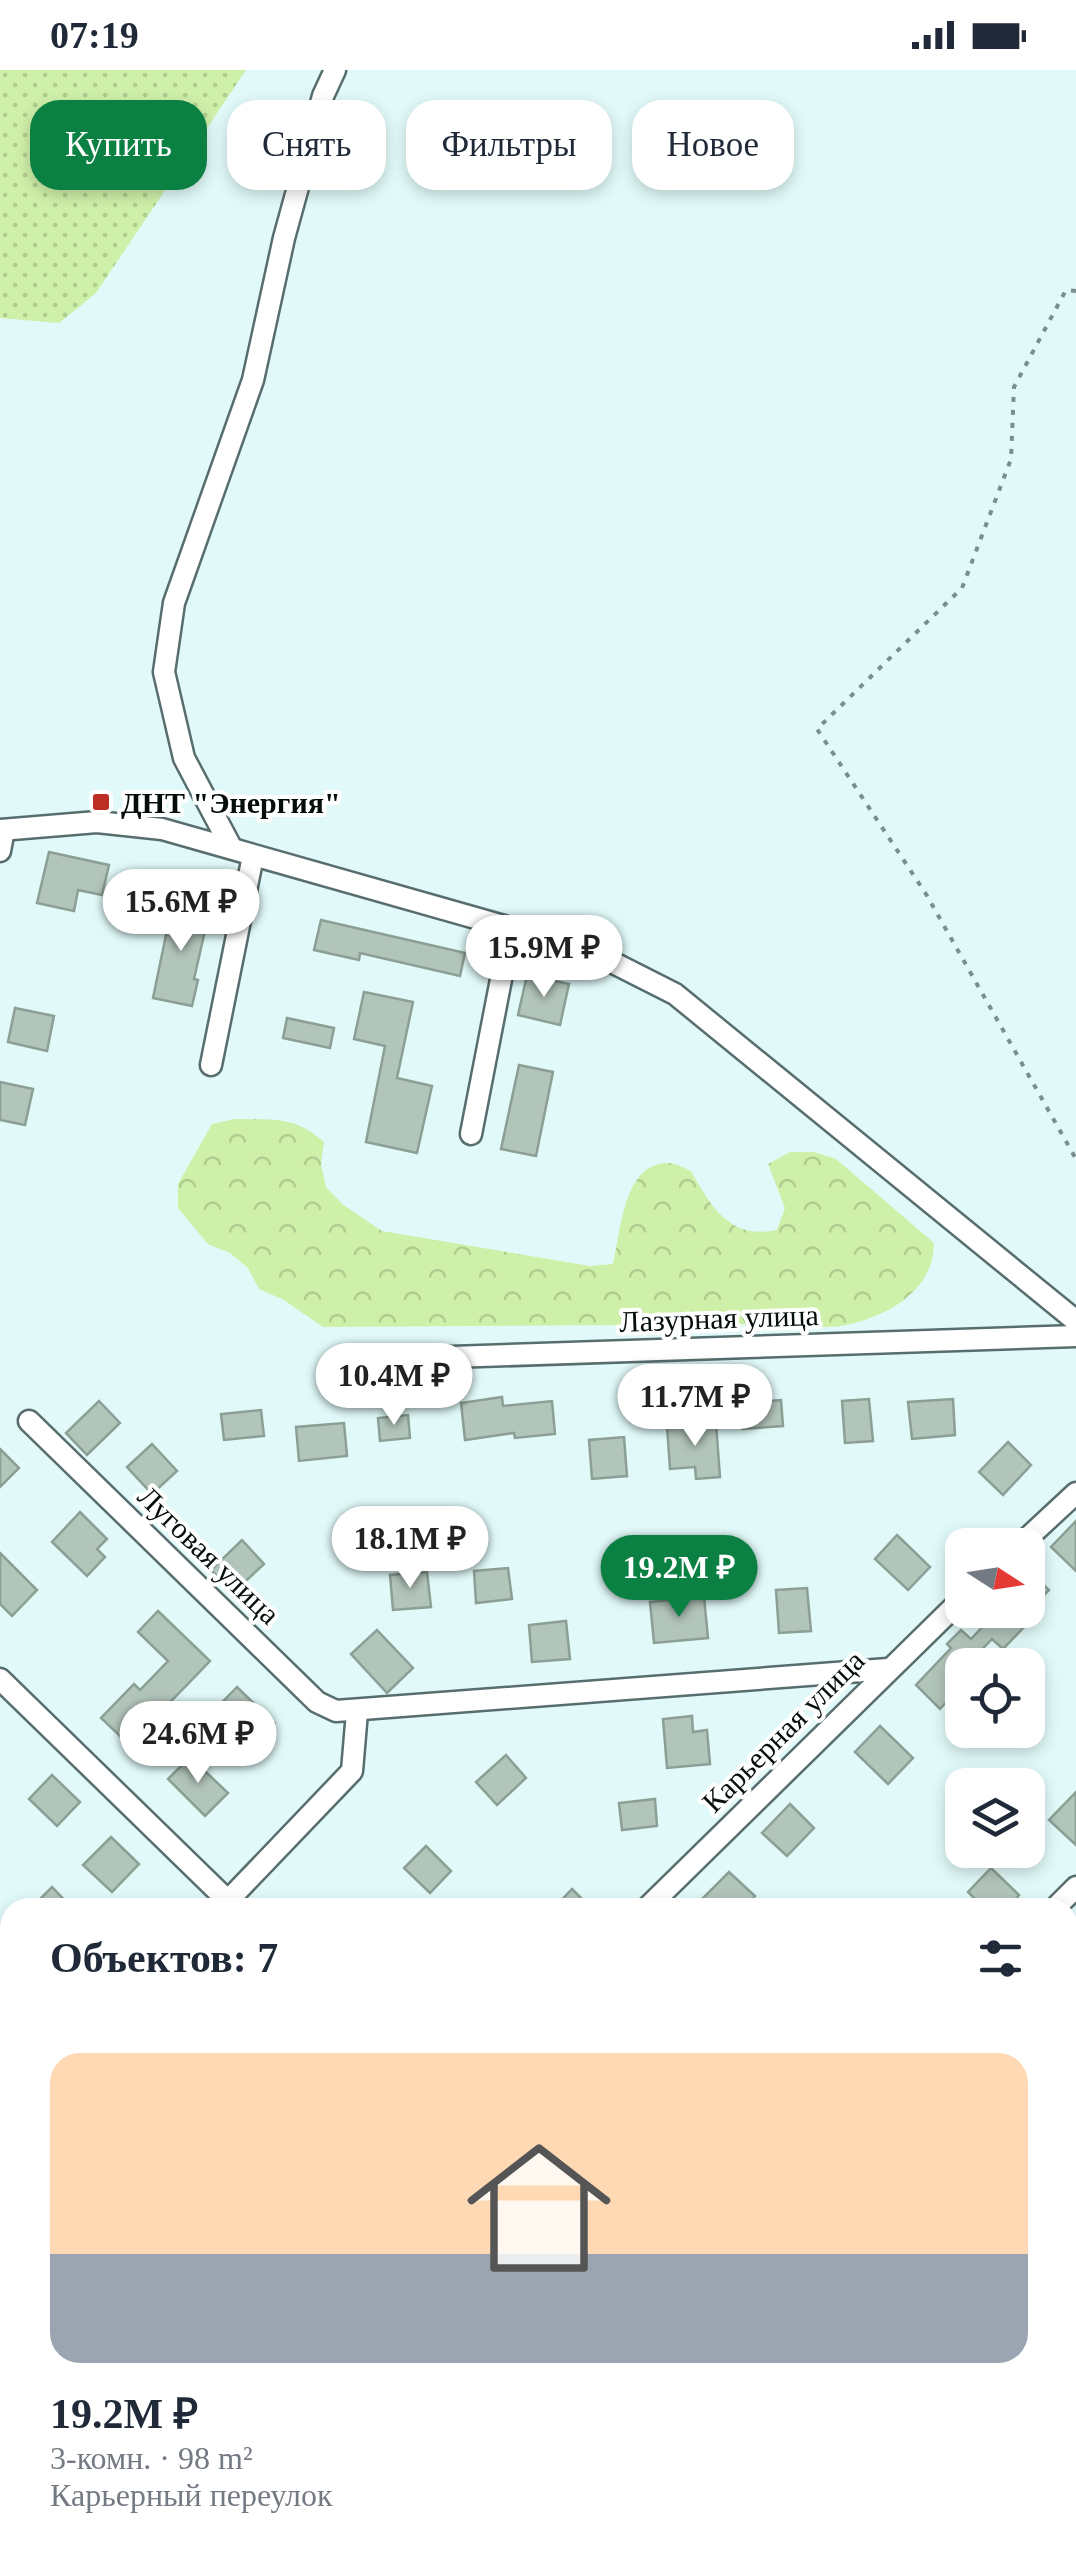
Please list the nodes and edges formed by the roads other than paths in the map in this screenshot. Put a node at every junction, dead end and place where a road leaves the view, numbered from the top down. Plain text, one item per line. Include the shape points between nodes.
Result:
1 (334, 70) edge
2 (1, 837) edge
3 (231, 846) junction
4 (254, 856) junction
5 (511, 928) junction
6 (210, 1065) dead end
7 (471, 1134) dead end
8 (1076, 1321) edge
9 (1076, 1336) edge
10 (363, 1360) dead end
11 (29, 1421) dead end
12 (1076, 1493) edge
13 (1038, 1528) edge
14 (945, 1615) edge
15 (888, 1669) junction
16 (0, 1679) edge
17 (357, 1712) junction
18 (219, 1898) edge
19 (231, 1898) edge
20 (657, 1898) edge

1 - 3 street via 284,238 253,380 174,603 164,672 184,758
2 - 3 street via 97,822
3 - 4 street
4 - 5 street
4 - 6 street
5 - 7 street
5 - 8 street via 588,950 675,994
9 - 10 street, Лазурная улица
11 - 17 street, Луговая улица via 318,1702
12 - 13 street
14 - 15 street, Карьерная улица
15 - 17 street
15 - 20 street, Карьерная улица
16 - 18 street
17 - 19 street via 352,1771

